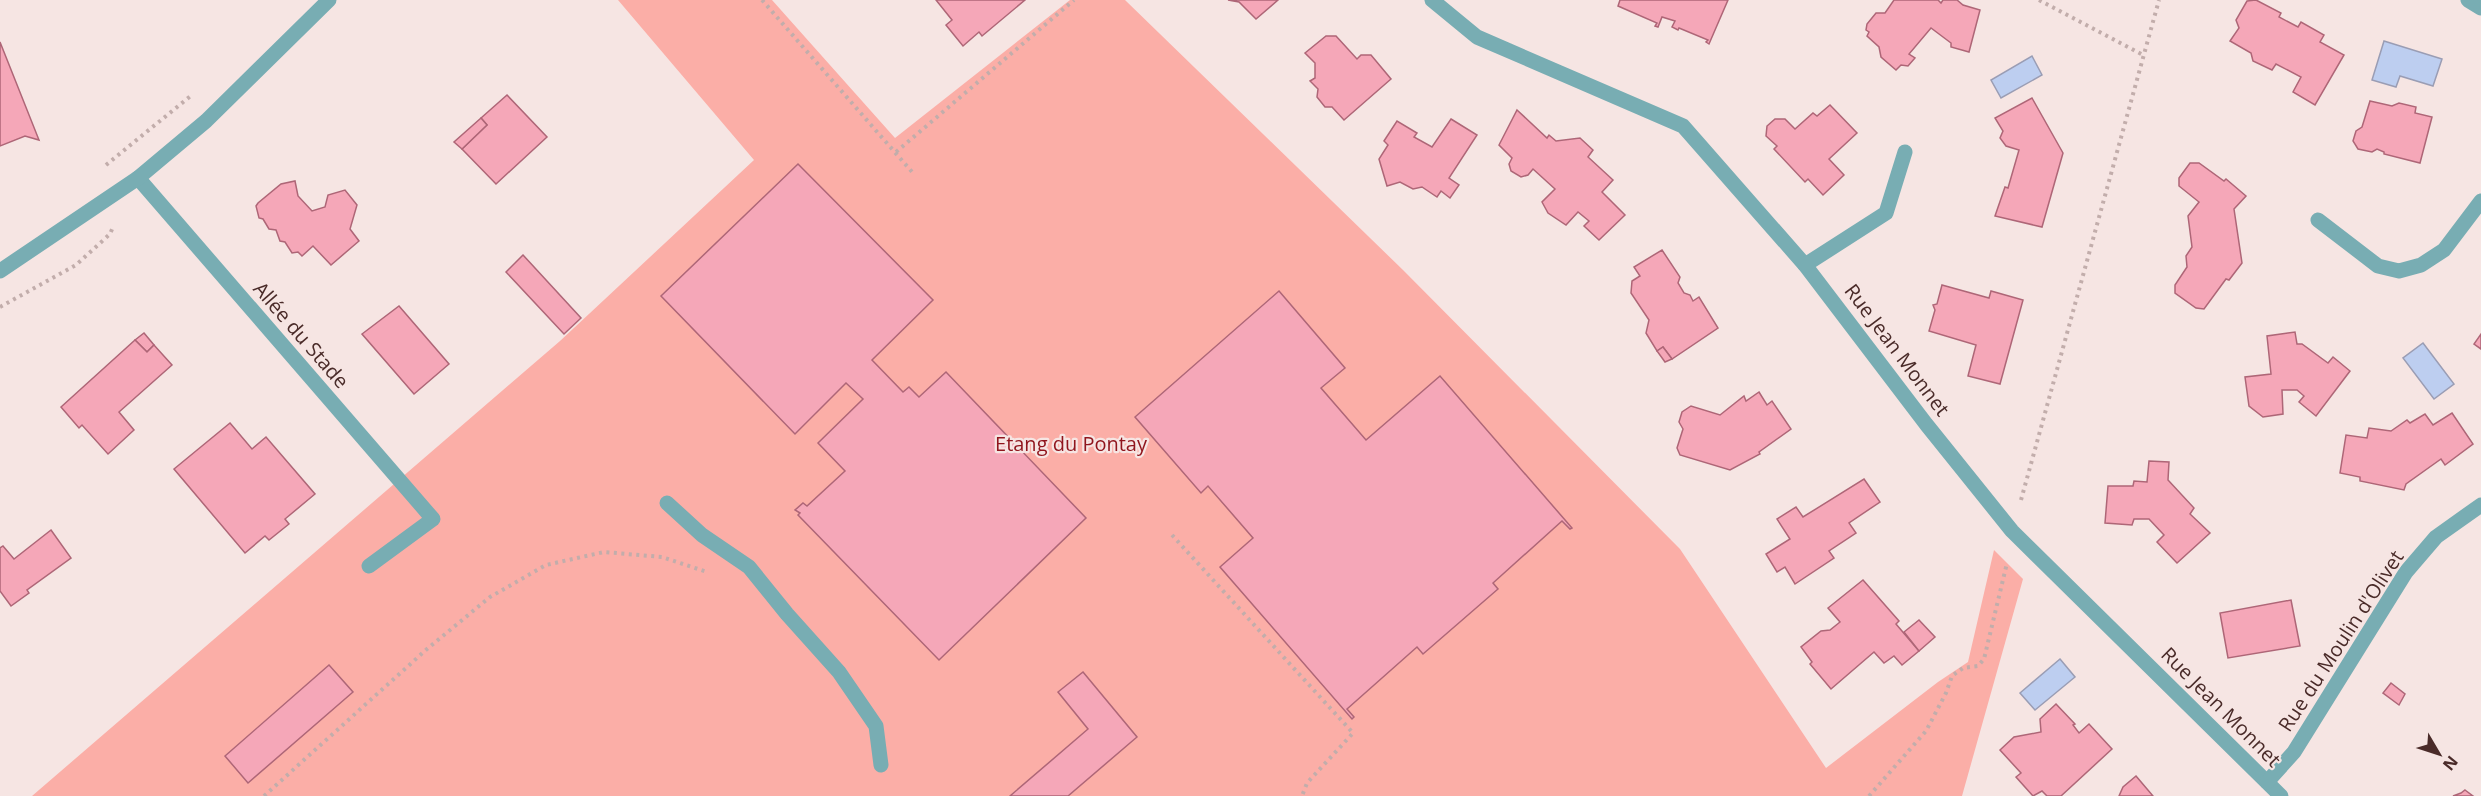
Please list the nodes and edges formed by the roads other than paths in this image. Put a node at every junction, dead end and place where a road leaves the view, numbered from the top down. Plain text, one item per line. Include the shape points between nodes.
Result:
1 (328, 0) edge
2 (1432, 0) edge
3 (2468, 0) edge
4 (2481, 8) edge
5 (1905, 153) dead end
6 (138, 178) junction
7 (2481, 201) edge
8 (2318, 220) dead end
9 (1805, 265) junction
10 (0, 272) edge
11 (667, 503) dead end
12 (2481, 505) edge
13 (369, 566) dead end
14 (881, 765) dead end
15 (2267, 782) junction
16 (2281, 796) edge

1 - 6 street via 206,121
2 - 9 street, Rue Jean Monnet via 1477,36 1683,126
3 - 4 street
5 - 9 street via 1886,213
6 - 10 street
6 - 13 street, Allée du Stade via 433,519
7 - 8 street via 2444,250 2421,265 2399,271 2378,266
9 - 15 street, Rue Jean Monnet via 2012,531
11 - 14 street via 702,535 749,567 839,672 876,726
12 - 15 street, Rue du Moulin d'Olivet via 2436,537 2406,572 2294,752
15 - 16 street, Rue Jean Monnet

